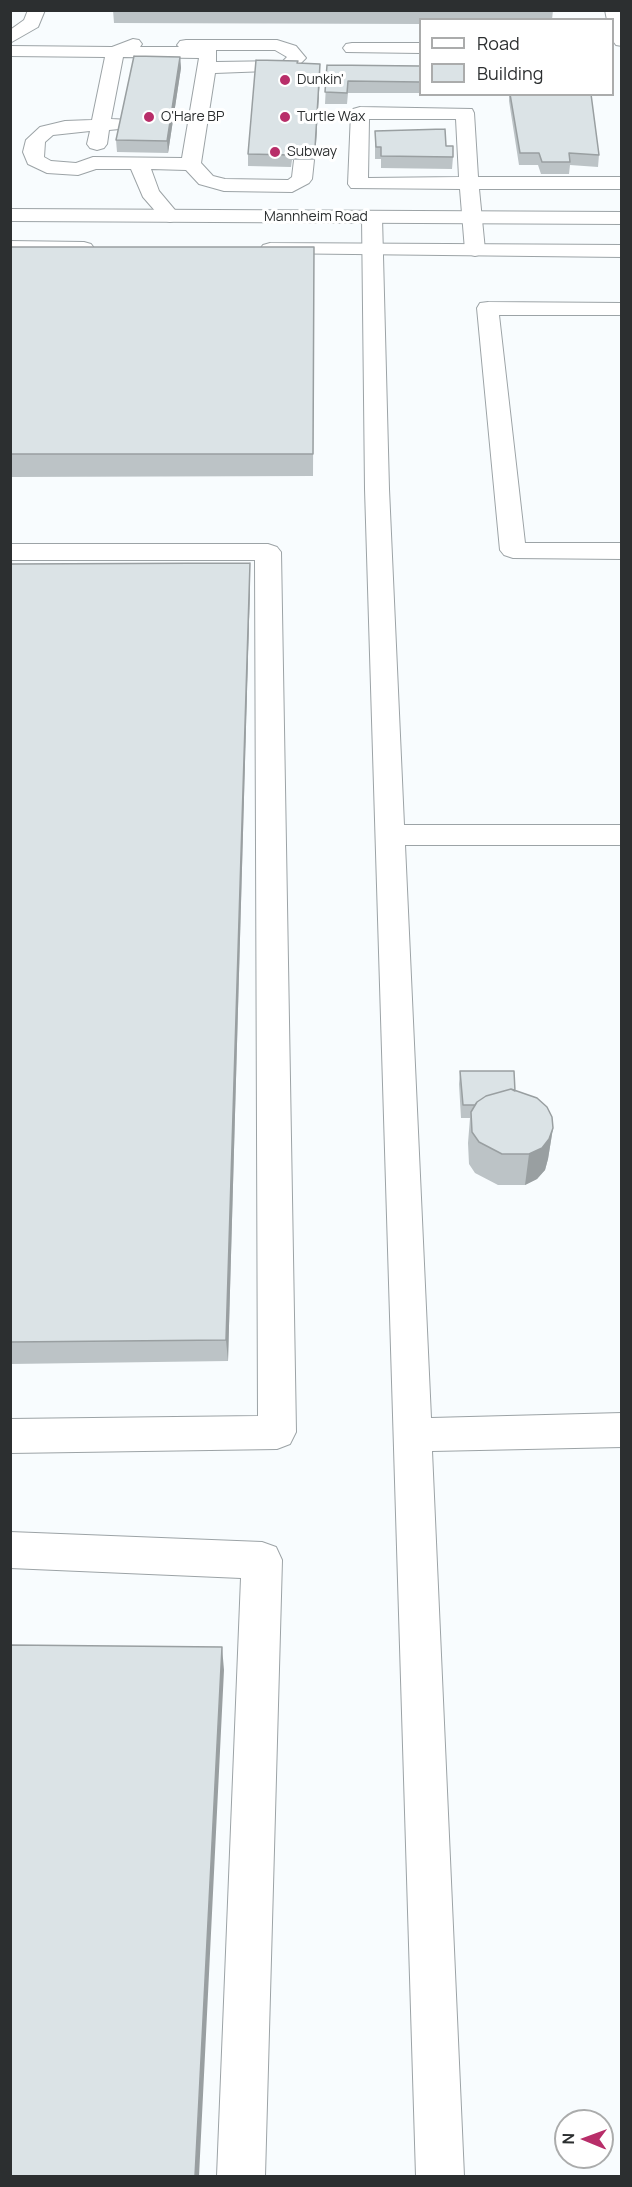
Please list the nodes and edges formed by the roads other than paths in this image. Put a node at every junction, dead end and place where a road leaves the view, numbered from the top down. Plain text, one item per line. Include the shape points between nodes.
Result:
1 (37, 10) edge
2 (613, 10) edge
3 (621, 37) edge
4 (10, 38) edge
5 (171, 41) junction
6 (352, 48) dead end
7 (419, 48) edge
8 (10, 51) edge
9 (115, 52) junction
10 (308, 75) edge
11 (192, 107) junction
12 (103, 110) junction
13 (126, 110) junction
14 (304, 160) edge
15 (93, 163) junction
16 (139, 164) junction
17 (191, 164) junction
18 (469, 183) junction
19 (621, 183) edge
20 (10, 214) edge
21 (170, 216) junction
22 (472, 218) junction
23 (621, 218) edge
24 (372, 233) junction
25 (10, 247) edge
26 (106, 248) edge
27 (249, 249) edge
28 (475, 250) junction
29 (621, 251) edge
30 (621, 309) edge
31 (621, 551) edge
32 (10, 552) edge
33 (390, 835) junction
34 (621, 835) edge
35 (621, 1430) edge
36 (412, 1435) junction
37 (10, 1436) edge
38 (10, 1550) edge
39 (241, 2176) edge
40 (440, 2176) edge

1 - 4 main road via 32,23
2 - 3 main road
5 - 9 main road via 140,41
5 - 10 main road via 180,37 283,37 306,42
5 - 11 main road via 177,45 277,45 297,58 288,66
6 - 7 main road
8 - 9 main road
9 - 11 main road via 208,53
9 - 12 main road
11 - 17 main road
12 - 13 main road
12 - 13 main road
12 - 13 main road
12 - 15 main road
12 - 15 main road via 47,131 36,140 33,152 35,160 47,167 78,169
14 - 17 main road via 302,179 292,186 224,185 206,180
15 - 16 main road
16 - 17 main road
16 - 21 main road via 150,193
18 - 18 main road via 358,184 360,113 465,113
18 - 19 main road
18 - 22 main road
20 - 21 main road, Mannheim Road
21 - 24 main road, Mannheim Road
22 - 23 main road, Mannheim Road
22 - 24 main road, Mannheim Road
22 - 28 main road
24 - 27 main road, Mannheim Road
24 - 28 main road, Mannheim Road
24 - 33 main road
25 - 26 main road
28 - 29 main road, Mannheim Road
30 - 31 main road via 488,308 513,550
32 - 37 main road via 268,552 277,1432
33 - 34 main road
33 - 36 main road
35 - 36 main road
36 - 40 main road
38 - 39 main road via 262,1560

